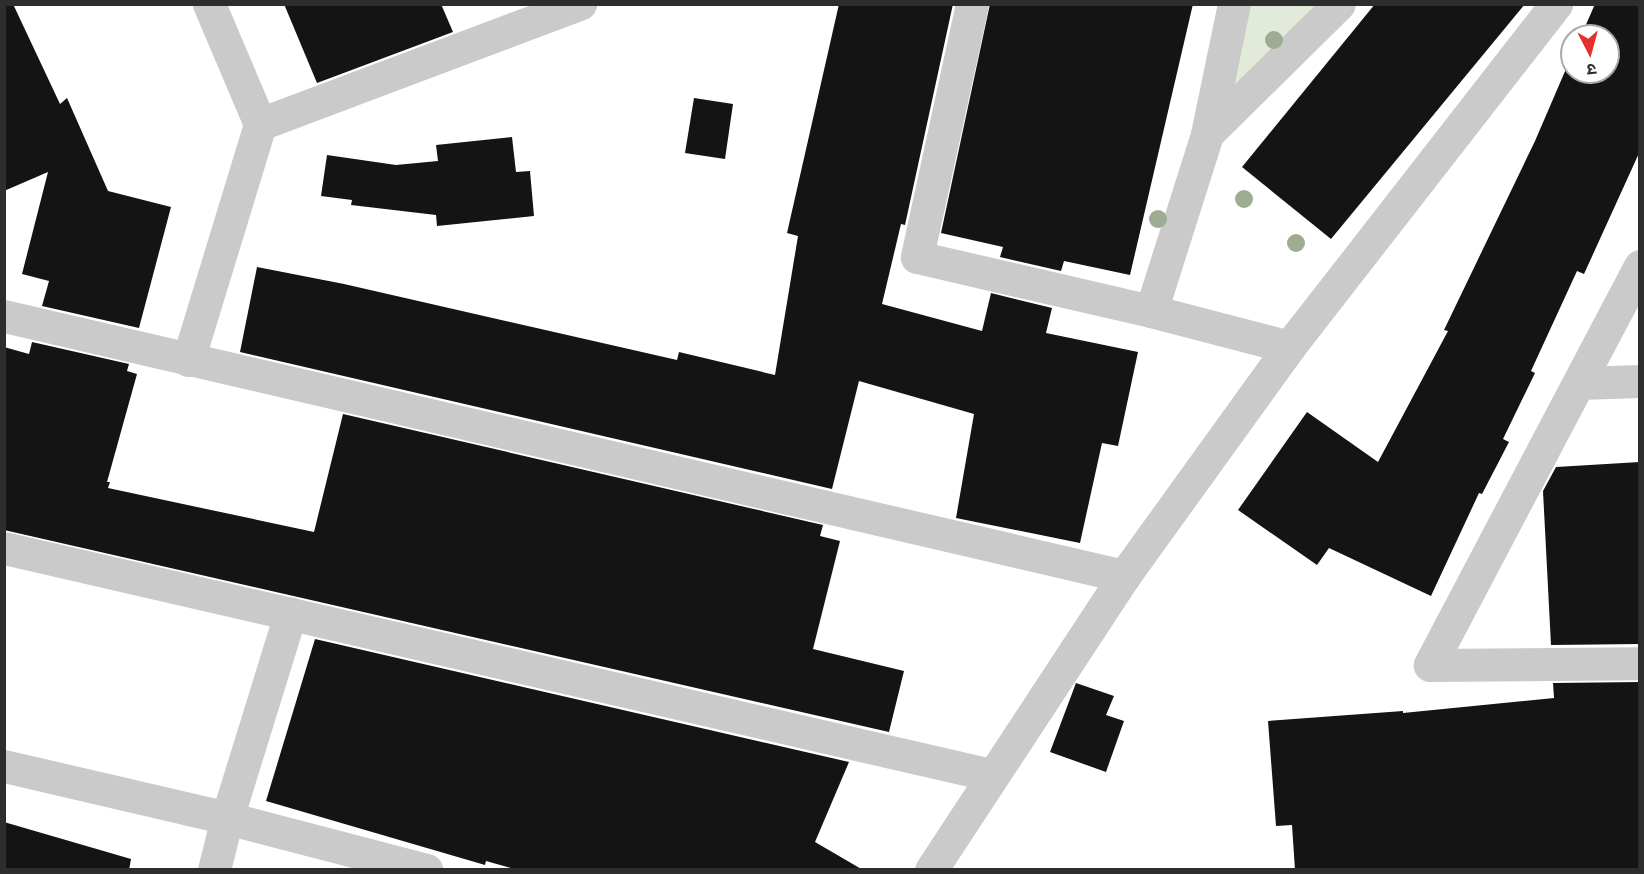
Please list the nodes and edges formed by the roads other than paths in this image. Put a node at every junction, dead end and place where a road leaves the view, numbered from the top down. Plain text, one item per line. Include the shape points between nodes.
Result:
1 (209, 4) edge
2 (580, 4) edge
3 (972, 4) edge
4 (1234, 4) edge
5 (1339, 4) edge
6 (1556, 4) edge
7 (260, 124) junction
8 (1208, 134) junction
9 (1640, 266) edge
10 (1151, 311) junction
11 (4, 316) edge
12 (1289, 347) junction
13 (188, 360) junction
14 (1640, 381) edge
15 (1580, 383) junction
16 (4, 549) edge
17 (1124, 576) junction
18 (290, 614) junction
19 (1640, 663) edge
20 (4, 766) edge
21 (991, 775) junction
22 (227, 818) junction
23 (214, 870) edge
24 (426, 870) edge
25 (931, 870) edge

1 - 7 street
2 - 7 street
3 - 10 street via 917,257
4 - 8 street
5 - 8 street
6 - 12 street
7 - 13 street
8 - 10 street
9 - 15 street
10 - 12 street
11 - 13 street
12 - 17 street
13 - 17 street
14 - 15 street
15 - 19 street via 1430,665
16 - 18 street
17 - 21 street
18 - 21 street
18 - 22 street
20 - 22 street
21 - 25 street
22 - 23 street
22 - 24 street

